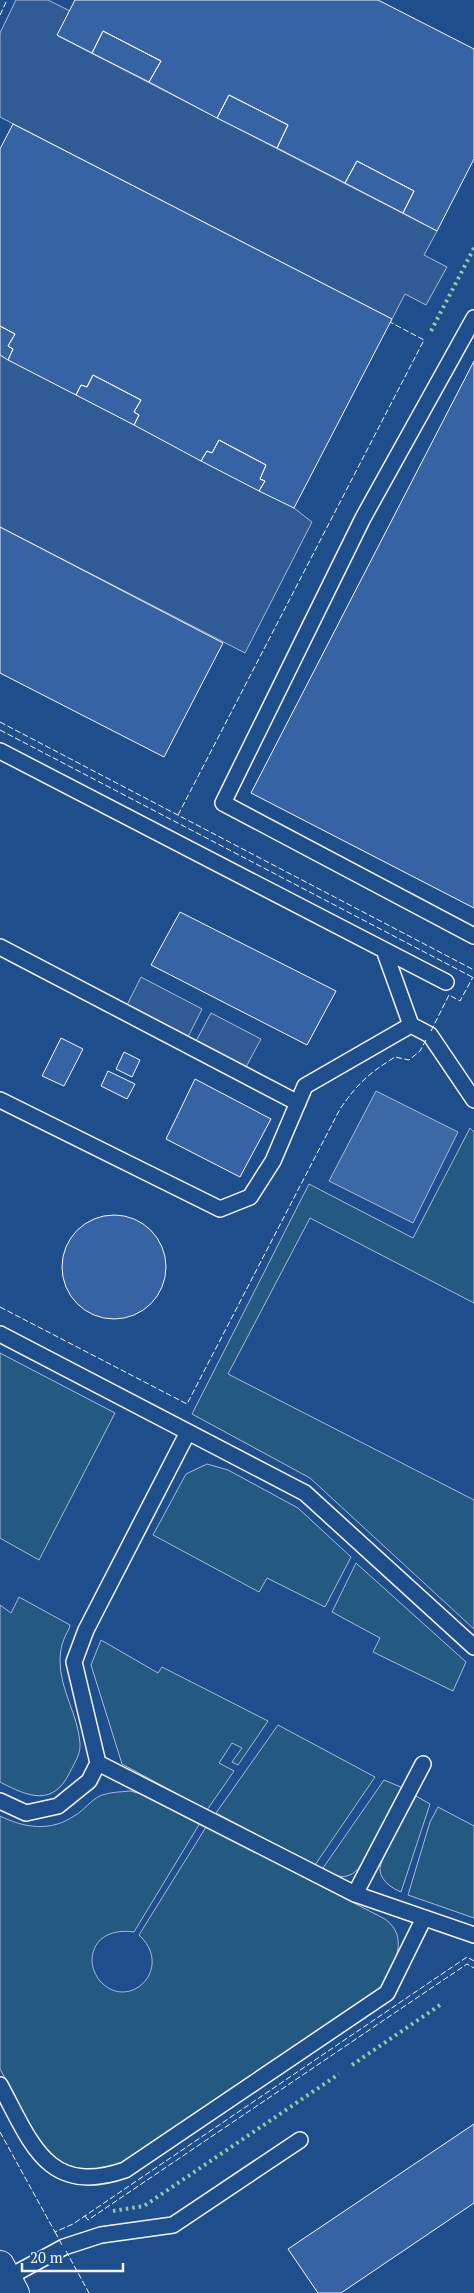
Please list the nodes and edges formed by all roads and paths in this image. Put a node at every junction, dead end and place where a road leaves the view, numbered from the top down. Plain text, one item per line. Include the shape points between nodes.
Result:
1 (474, 318) edge
2 (0, 751) edge
3 (474, 936) edge
4 (0, 947) edge
5 (384, 950) junction
6 (446, 982) dead end
7 (411, 1025) junction
8 (0, 1100) edge
9 (474, 1100) edge
10 (298, 1103) junction
11 (0, 1334) edge
12 (188, 1432) junction
13 (474, 1647) edge
14 (98, 1762) junction
15 (423, 1764) dead end
16 (0, 1801) edge
17 (355, 1894) junction
18 (424, 1918) junction
19 (474, 1935) edge
20 (0, 2086) edge
21 (300, 2140) dead end
22 (8, 2279) edge

1 - 3 lane via 363,518 223,803
2 - 5 lane
4 - 10 lane
5 - 6 lane
5 - 7 lane
7 - 9 lane via 430,1035
7 - 10 lane via 305,1086
8 - 10 lane via 220,1209 250,1197 273,1161
11 - 12 lane
12 - 13 lane via 305,1493
12 - 14 lane via 86,1630 74,1662
14 - 16 lane via 89,1781 58,1806 26,1813
14 - 17 lane
15 - 17 lane
17 - 18 lane
18 - 19 lane
18 - 20 lane via 386,1993 124,2170 90,2178 72,2176 54,2168 35,2150
21 - 22 lane via 173,2225 101,2235 64,2247

